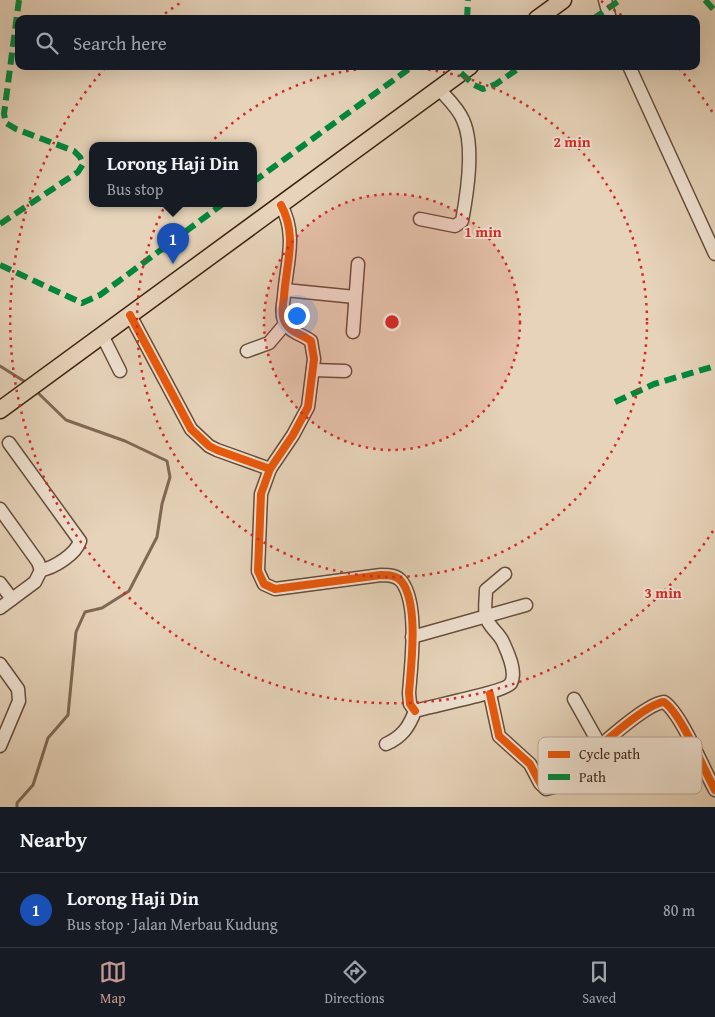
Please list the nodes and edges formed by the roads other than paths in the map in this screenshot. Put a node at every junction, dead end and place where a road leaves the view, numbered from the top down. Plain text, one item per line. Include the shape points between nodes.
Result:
1 (564, 0) edge
2 (605, 0) edge
3 (543, 15) edge
4 (609, 15) edge
5 (465, 70) edge
6 (631, 70) edge
7 (439, 89) junction
8 (281, 205) junction
9 (420, 220) dead end
10 (715, 254) edge
11 (358, 264) dead end
12 (285, 290) junction
13 (355, 297) junction
14 (130, 315) junction
15 (286, 323) junction
16 (353, 332) dead end
17 (102, 336) junction
18 (248, 351) dead end
19 (120, 370) dead end
20 (313, 370) junction
21 (345, 371) dead end
22 (0, 410) edge
23 (7, 444) edge
24 (270, 469) junction
25 (0, 509) edge
26 (41, 570) junction
27 (505, 574) dead end
28 (0, 583) edge
29 (12, 599) junction
30 (526, 606) dead end
31 (0, 608) edge
32 (486, 618) junction
33 (412, 637) junction
34 (0, 664) edge
35 (490, 694) junction
36 (574, 700) dead end
37 (415, 710) junction
38 (595, 737) edge
39 (613, 737) edge
40 (688, 737) edge
41 (1, 739) edge
42 (386, 744) dead end
43 (702, 762) edge
44 (538, 779) edge
45 (715, 790) edge

1 - 3 main road
2 - 4 street
5 - 7 main road
6 - 10 street
7 - 8 main road
7 - 9 street via 463,119 467,133 468,182 462,221 455,226
8 - 12 street via 289,220 291,247
8 - 14 main road
11 - 13 street
12 - 13 street
12 - 15 street via 283,308
13 - 16 street
14 - 17 main road
14 - 24 street via 191,429 209,446
15 - 18 street via 269,342
15 - 20 street via 292,331 311,341
17 - 19 street
17 - 22 main road
20 - 21 street
20 - 24 street via 308,407
23 - 26 street via 80,541 78,547 51,568
24 - 33 street via 261,494 259,527 258,571 264,584 275,589 392,575 402,580 408,595
25 - 26 street
26 - 29 street via 35,582
27 - 32 street via 486,590
28 - 29 street
29 - 31 street
30 - 32 street
32 - 33 street
32 - 35 street via 500,635 513,673 511,683
33 - 37 street via 409,694 410,704
34 - 41 street via 18,689 19,701
35 - 37 street
35 - 44 street via 499,736 530,764
36 - 38 street
37 - 42 street via 407,730
39 - 40 street via 650,707 664,702
43 - 45 street

